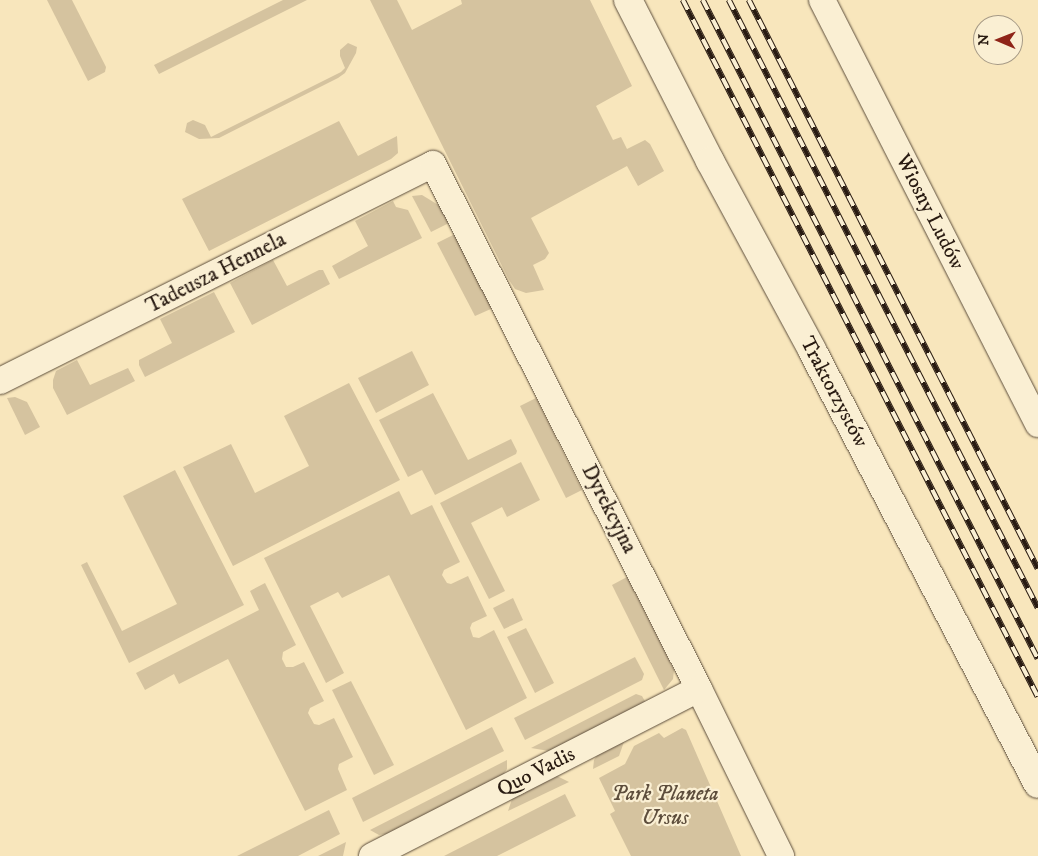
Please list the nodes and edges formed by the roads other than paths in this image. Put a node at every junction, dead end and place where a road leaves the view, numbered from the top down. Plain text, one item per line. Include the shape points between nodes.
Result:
1 (628, 0) edge
2 (822, 0) edge
3 (433, 164) joint
4 (0, 381) edge
5 (1038, 424) edge
6 (699, 688) junction
7 (1038, 784) edge
8 (372, 856) edge
9 (781, 856) edge

1 - 7 street, Traktorzystów
2 - 5 street, Wiosny Ludów
3 - 4 street, Tadeusza Hennela
3 - 6 street, Dyrekcyjna
6 - 8 street, Quo Vadis
6 - 9 street, Dyrekcyjna

